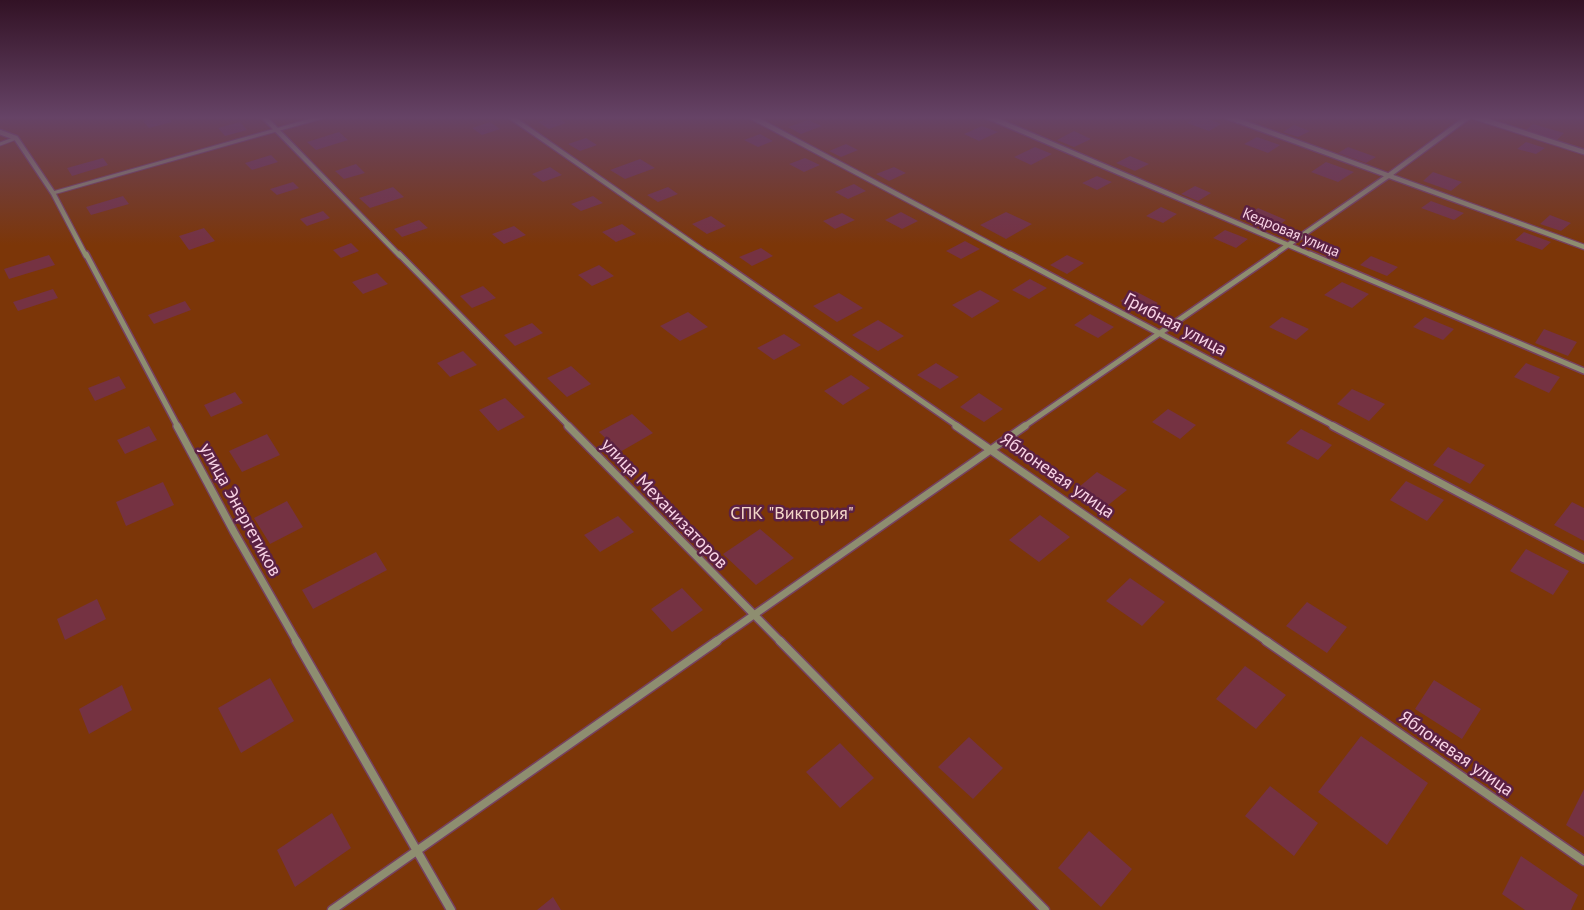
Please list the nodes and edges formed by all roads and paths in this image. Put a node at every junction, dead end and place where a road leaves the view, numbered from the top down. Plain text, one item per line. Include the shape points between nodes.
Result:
1 (30, 159) edge
2 (172, 159) edge
3 (306, 159) edge
4 (572, 159) edge
5 (832, 159) edge
6 (1089, 159) edge
7 (1343, 159) edge
8 (1410, 159) edge
9 (1388, 176) junction
10 (53, 193) junction
11 (1287, 244) junction
12 (1584, 247) edge
13 (1161, 334) junction
14 (1584, 371) edge
15 (991, 449) junction
16 (1584, 559) edge
17 (752, 615) junction
18 (418, 849) junction
19 (1584, 861) edge
20 (332, 910) edge
21 (451, 910) edge
22 (1046, 910) edge

1 - 10 street, улица Энергетиков
2 - 10 lane
3 - 17 street, улица Механизаторов
4 - 15 street, Яблоневая улица
5 - 13 street, Грибная улица
6 - 11 street, Кедровая улица
7 - 9 street
8 - 9 street
9 - 11 street
9 - 12 street
10 - 18 street, улица Энергетиков via 234,532
11 - 13 street
11 - 14 street, Кедровая улица
13 - 15 street
13 - 16 street, Грибная улица
15 - 17 street
15 - 19 street, Яблоневая улица
17 - 18 street
17 - 22 street, улица Механизаторов
18 - 20 street
18 - 21 street, улица Энергетиков

